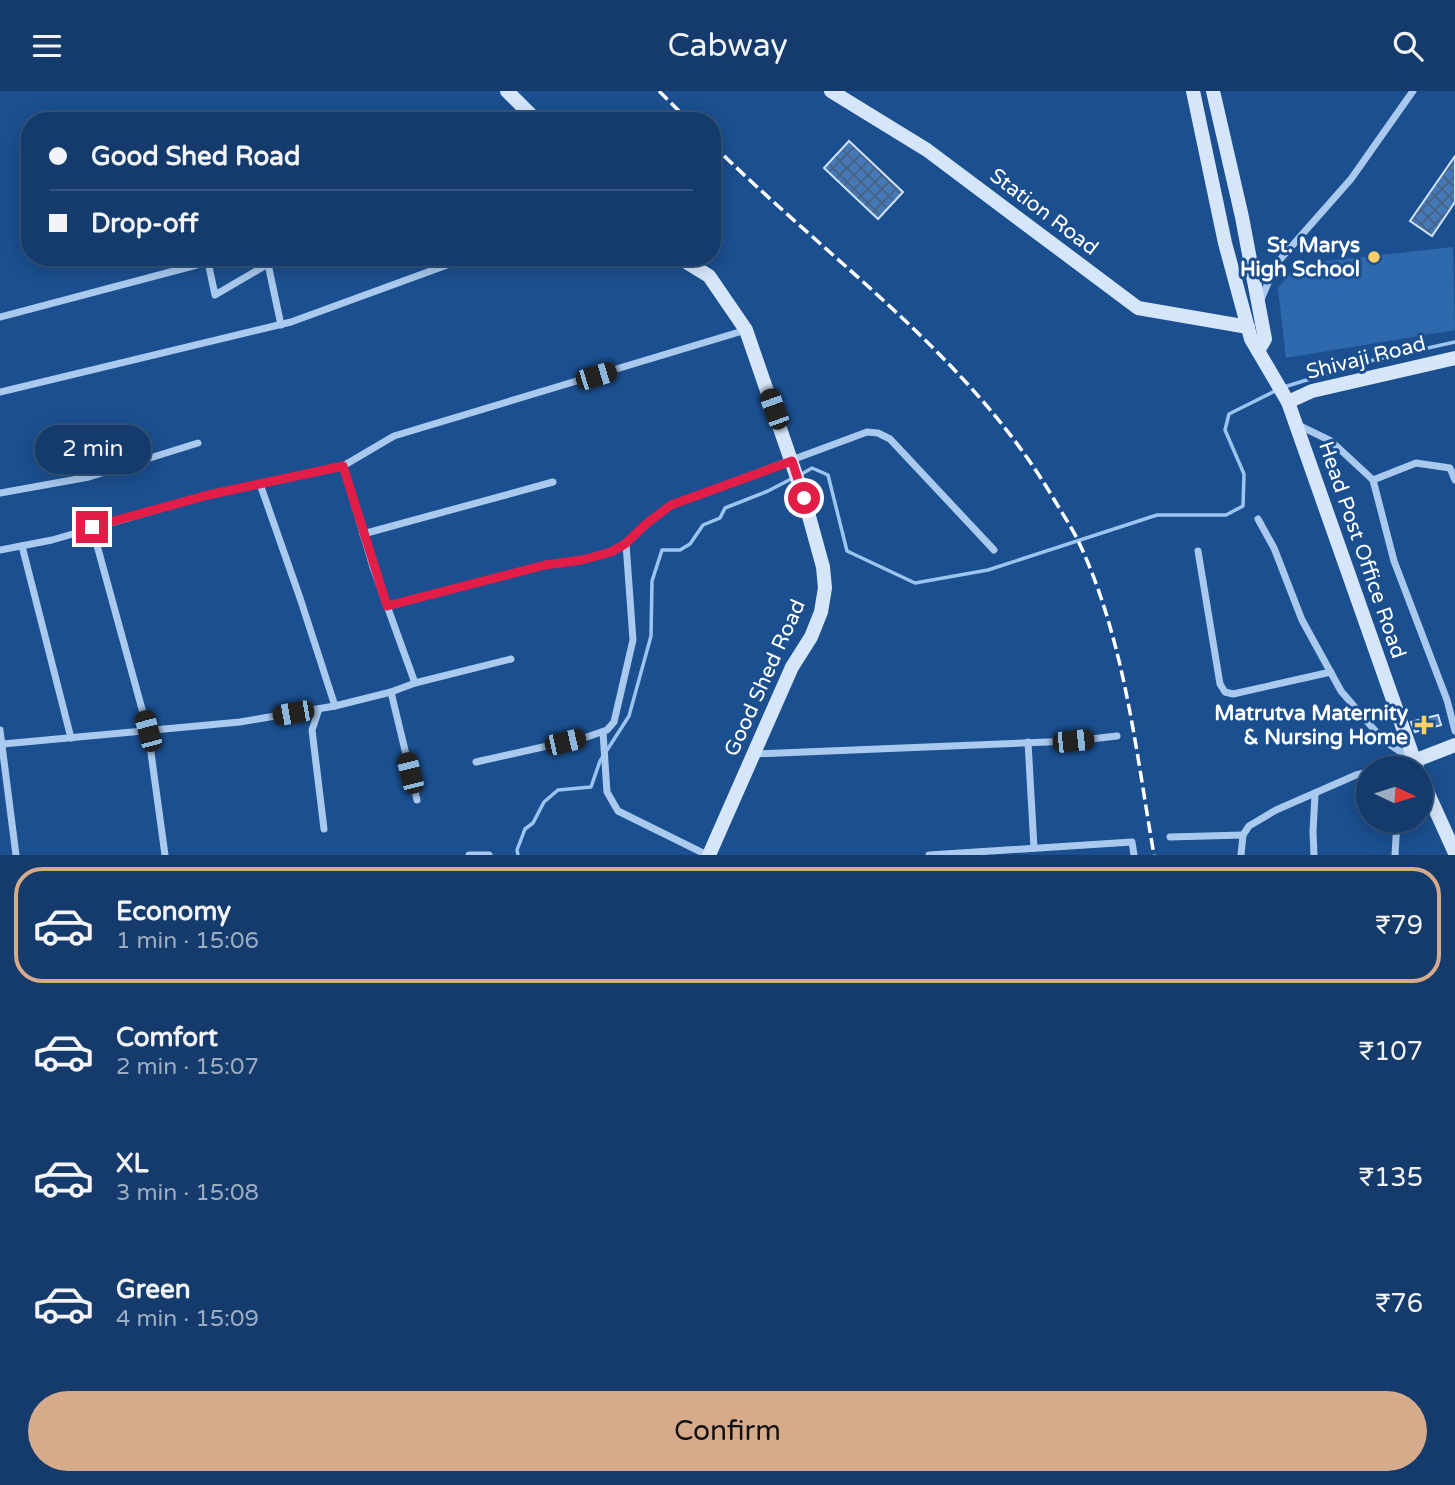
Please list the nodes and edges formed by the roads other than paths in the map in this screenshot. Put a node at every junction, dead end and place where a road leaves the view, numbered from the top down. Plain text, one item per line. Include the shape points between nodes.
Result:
1 (507, 91) edge
2 (831, 91) edge
3 (1193, 91) edge
4 (1213, 91) edge
5 (1413, 91) edge
6 (528, 112) edge
7 (193, 266) edge
8 (209, 266) edge
9 (265, 266) edge
10 (268, 266) edge
11 (444, 266) edge
12 (693, 266) edge
13 (1259, 305) junction
14 (0, 317) edge
15 (281, 325) junction
16 (1248, 327) junction
17 (746, 330) junction
18 (1258, 351) junction
19 (1455, 358) edge
20 (0, 392) edge
21 (1284, 398) junction
22 (1295, 424) junction
23 (198, 443) dead end
24 (343, 466) junction
25 (796, 472) junction
26 (1373, 480) junction
27 (1455, 480) edge
28 (552, 482) dead end
29 (260, 484) junction
30 (0, 493) edge
31 (1258, 520) dead end
32 (92, 527) junction
33 (363, 534) junction
34 (625, 544) junction
35 (22, 546) junction
36 (0, 550) edge
37 (994, 550) dead end
38 (1198, 551) dead end
39 (387, 606) junction
40 (511, 659) dead end
41 (1331, 672) junction
42 (415, 683) junction
43 (391, 692) junction
44 (335, 706) junction
45 (319, 709) junction
46 (0, 730) edge
47 (148, 731) junction
48 (1455, 731) edge
49 (603, 732) junction
50 (1117, 736) dead end
51 (71, 738) junction
52 (1028, 743) junction
53 (3, 744) junction
54 (1455, 745) edge
55 (754, 754) junction
56 (1402, 756) edge
57 (1411, 756) edge
58 (1433, 756) edge
59 (477, 762) dead end
60 (1356, 775) edge
61 (1315, 795) junction
62 (1433, 799) edge
63 (416, 800) dead end
64 (1449, 828) edge
65 (324, 829) dead end
66 (1396, 833) edge
67 (1243, 835) junction
68 (1170, 837) dead end
69 (1034, 848) junction
70 (1455, 853) edge
71 (16, 855) edge
72 (165, 855) edge
73 (469, 855) edge
74 (489, 855) edge
75 (708, 855) edge
76 (929, 855) edge
77 (1134, 855) edge
78 (1241, 855) edge
79 (1314, 855) edge
80 (1395, 855) edge

1 - 6 street
2 - 16 street, Station Road via 927,151 1138,308
3 - 16 street, Head Post Office Road
4 - 13 street
5 - 13 street via 1351,179 1276,264
7 - 14 street
8 - 9 street via 215,295
10 - 15 street
11 - 15 street
12 - 17 street, Good Shed Road via 709,276
13 - 16 street
13 - 18 street via 1265,339
15 - 20 street
16 - 18 street, Head Post Office Road
17 - 24 street via 394,436
17 - 25 street, Good Shed Road
18 - 21 street, Head Post Office Road
19 - 21 street, Shivaji Road
21 - 22 street, Head Post Office Road
22 - 26 street via 1331,441
22 - 57 street, Head Post Office Road
23 - 30 street via 89,477
24 - 29 street
24 - 33 street
25 - 34 street via 671,505
25 - 37 street via 862,434 878,433 890,439
25 - 55 street, Good Shed Road via 825,588 811,637 792,667
26 - 27 street via 1416,463 1450,468
26 - 48 street via 1394,561
28 - 33 street
29 - 32 street
29 - 44 street
31 - 41 street via 1302,620
32 - 35 street
32 - 47 street
33 - 39 street
34 - 39 street via 582,560 545,565
34 - 49 street via 633,641 617,716
35 - 36 street
35 - 51 street
38 - 41 street via 1225,692
39 - 42 street
40 - 42 street
41 - 56 street via 1341,691
42 - 43 street
43 - 44 street
43 - 63 street
44 - 45 street
45 - 47 street
45 - 65 street via 312,730
46 - 53 street
47 - 51 street
47 - 72 street
49 - 59 street
49 - 75 street via 607,792 618,811
50 - 52 street
51 - 53 street
52 - 55 street
52 - 69 street
53 - 71 street
54 - 58 street
55 - 75 street, Good Shed Road
60 - 61 street
61 - 67 street via 1276,810 1249,826
61 - 79 street
62 - 64 street
64 - 70 street
66 - 80 street
67 - 68 street
67 - 78 street
69 - 76 street
69 - 77 street via 1132,842
73 - 74 street

